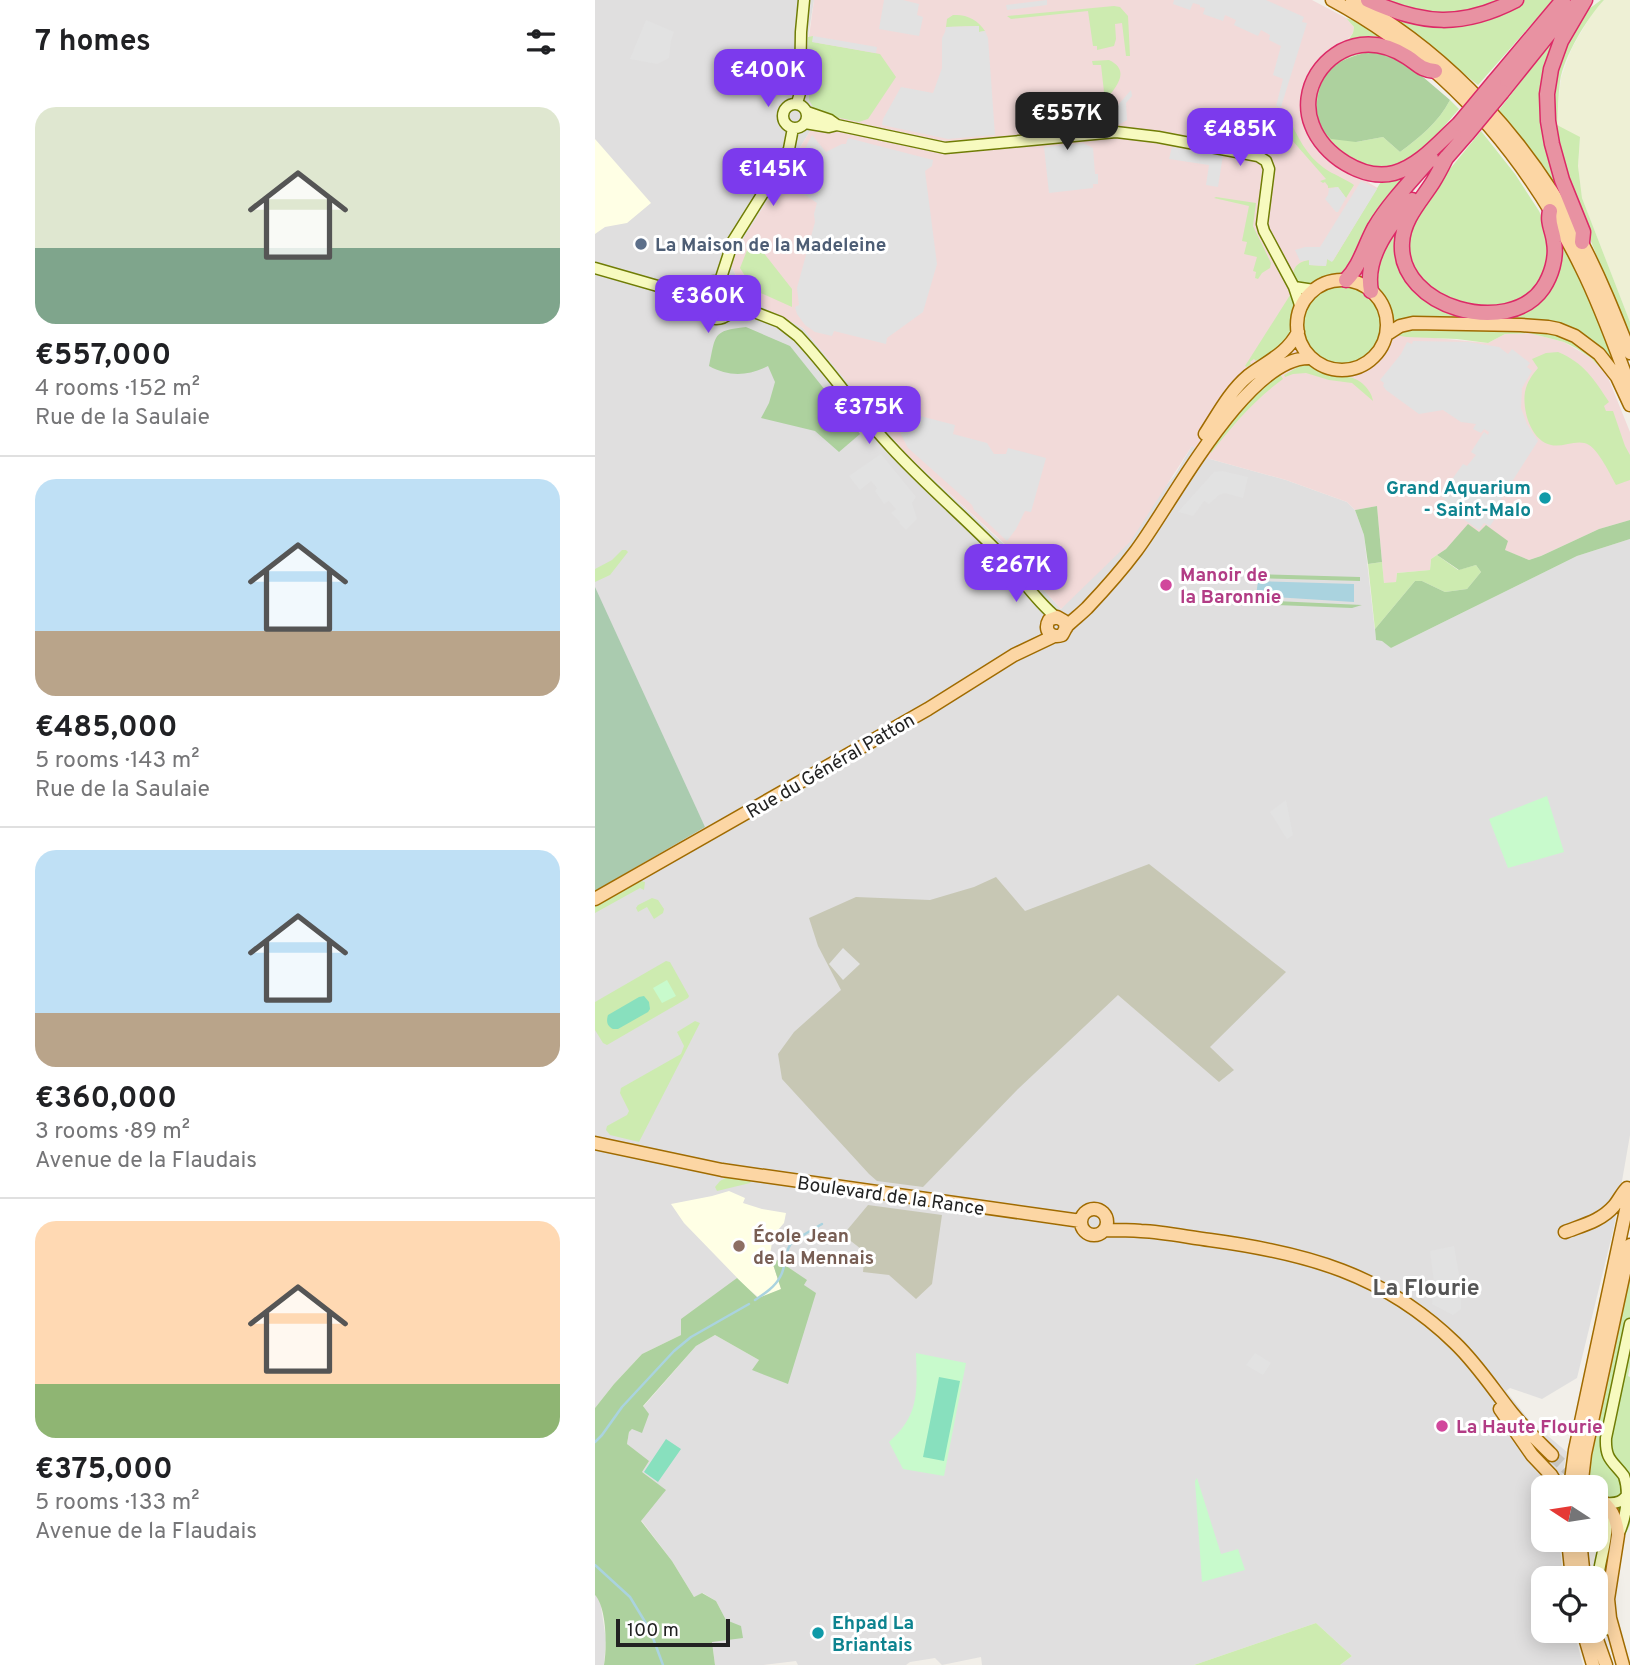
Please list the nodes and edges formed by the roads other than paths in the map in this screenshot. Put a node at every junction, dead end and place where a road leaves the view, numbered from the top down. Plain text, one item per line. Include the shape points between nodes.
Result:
1 (804, 0) edge
2 (1332, 0) edge
3 (1352, 0) edge
4 (1368, 0) edge
5 (1516, 0) edge
6 (1563, 0) edge
7 (1583, 0) edge
8 (1434, 71) junction
9 (1498, 87) junction
10 (797, 103) junction
11 (806, 117) junction
12 (793, 128) junction
13 (1463, 129) junction
14 (1446, 158) junction
15 (1550, 211) junction
16 (1581, 242) junction
17 (595, 268) edge
18 (720, 281) junction
19 (1346, 281) junction
20 (1294, 287) junction
21 (1314, 290) junction
22 (1371, 291) junction
23 (697, 297) junction
24 (735, 299) junction
25 (1301, 308) junction
26 (749, 310) junction
27 (731, 312) junction
28 (1298, 332) junction
29 (1386, 335) junction
30 (1630, 353) edge
31 (1311, 358) junction
32 (1630, 387) edge
33 (1630, 405) edge
34 (1055, 625) junction
35 (595, 899) edge
36 (595, 1143) edge
37 (1630, 1186) edge
38 (1630, 1191) edge
39 (1081, 1220) junction
40 (1106, 1225) junction
41 (1565, 1232) dead end
42 (1630, 1245) edge
43 (1630, 1324) edge
44 (1482, 1371) junction
45 (1552, 1455) tunnel mouth
46 (1551, 1475) edge
47 (1572, 1475) edge
48 (1583, 1475) edge
49 (1629, 1491) edge
50 (1608, 1504) edge
51 (1608, 1505) edge
52 (1628, 1511) junction
53 (1608, 1514) edge
54 (1618, 1535) junction
55 (1603, 1552) edge
56 (1613, 1630) junction
57 (1587, 1643) edge
58 (1598, 1643) edge
59 (1593, 1665) edge
60 (1606, 1665) edge
61 (1623, 1665) edge

1 - 10 street
2 - 8 main road
3 - 16 main road via 1431,54 1495,115 1533,163
4 - 5 highway via 1405,15 1445,20 1485,14
6 - 9 highway
7 - 9 highway
7 - 16 highway via 1561,41 1547,94 1552,144 1583,232
8 - 13 highway via 1425,71 1399,52 1371,44 1343,50 1329,59 1312,84 1311,124 1335,155 1357,169 1382,174 1415,163
8 - 15 main road via 1496,134
9 - 13 highway, bridge
10 - 11 street
10 - 12 street via 787,106 782,115 785,124
11 - 12 street via 802,126
11 - 20 street via 945,148 1117,132 1258,156 1269,169 1264,231
12 - 18 street via 785,158 733,241
13 - 14 highway
13 - 19 highway via 1383,217
14 - 15 highway via 1412,213 1402,241 1409,272 1430,297 1462,310 1483,312 1518,308 1534,299 1553,265
14 - 22 highway via 1378,248 1370,270
15 - 32 main road via 1603,315
16 - 30 main road
17 - 23 street
18 - 23 street via 708,283
18 - 24 street
19 - 21 main road
19 - 22 main road
20 - 21 street
20 - 25 street
21 - 25 main road
22 - 29 main road via 1385,311
23 - 27 street via 698,308 706,317 716,320
24 - 26 street
24 - 27 street
25 - 28 main road
26 - 27 street
26 - 34 street via 798,336 889,446 1013,569
28 - 31 main road
28 - 34 main road, Rue du Général Patton via 1287,348 1233,391 1135,544
29 - 31 main road via 1375,356 1355,369 1331,369
29 - 33 main road via 1413,323 1558,329 1599,354
31 - 34 main road, Rue du Général Patton via 1299,358 1278,369 1253,389 1206,444 1136,552 1087,607
34 - 35 main road, Rue du Général Patton via 928,709
36 - 39 main road, Boulevard de la Rance via 703,1167
37 - 41 main road via 1607,1213
38 - 47 main road
39 - 40 main road via 1088,1234 1096,1235
39 - 40 main road via 1087,1210 1096,1208 1104,1212
40 - 44 main road via 1286,1253 1360,1277 1423,1315
42 - 48 main road
43 - 49 street via 1606,1446
44 - 45 main road
44 - 46 main road via 1501,1412
49 - 50 street via 1623,1500
49 - 52 street
51 - 52 street
52 - 54 street
53 - 54 main road
54 - 56 main road via 1608,1599
55 - 56 street via 1598,1592 1605,1627
56 - 61 main road
57 - 59 main road
58 - 60 main road

